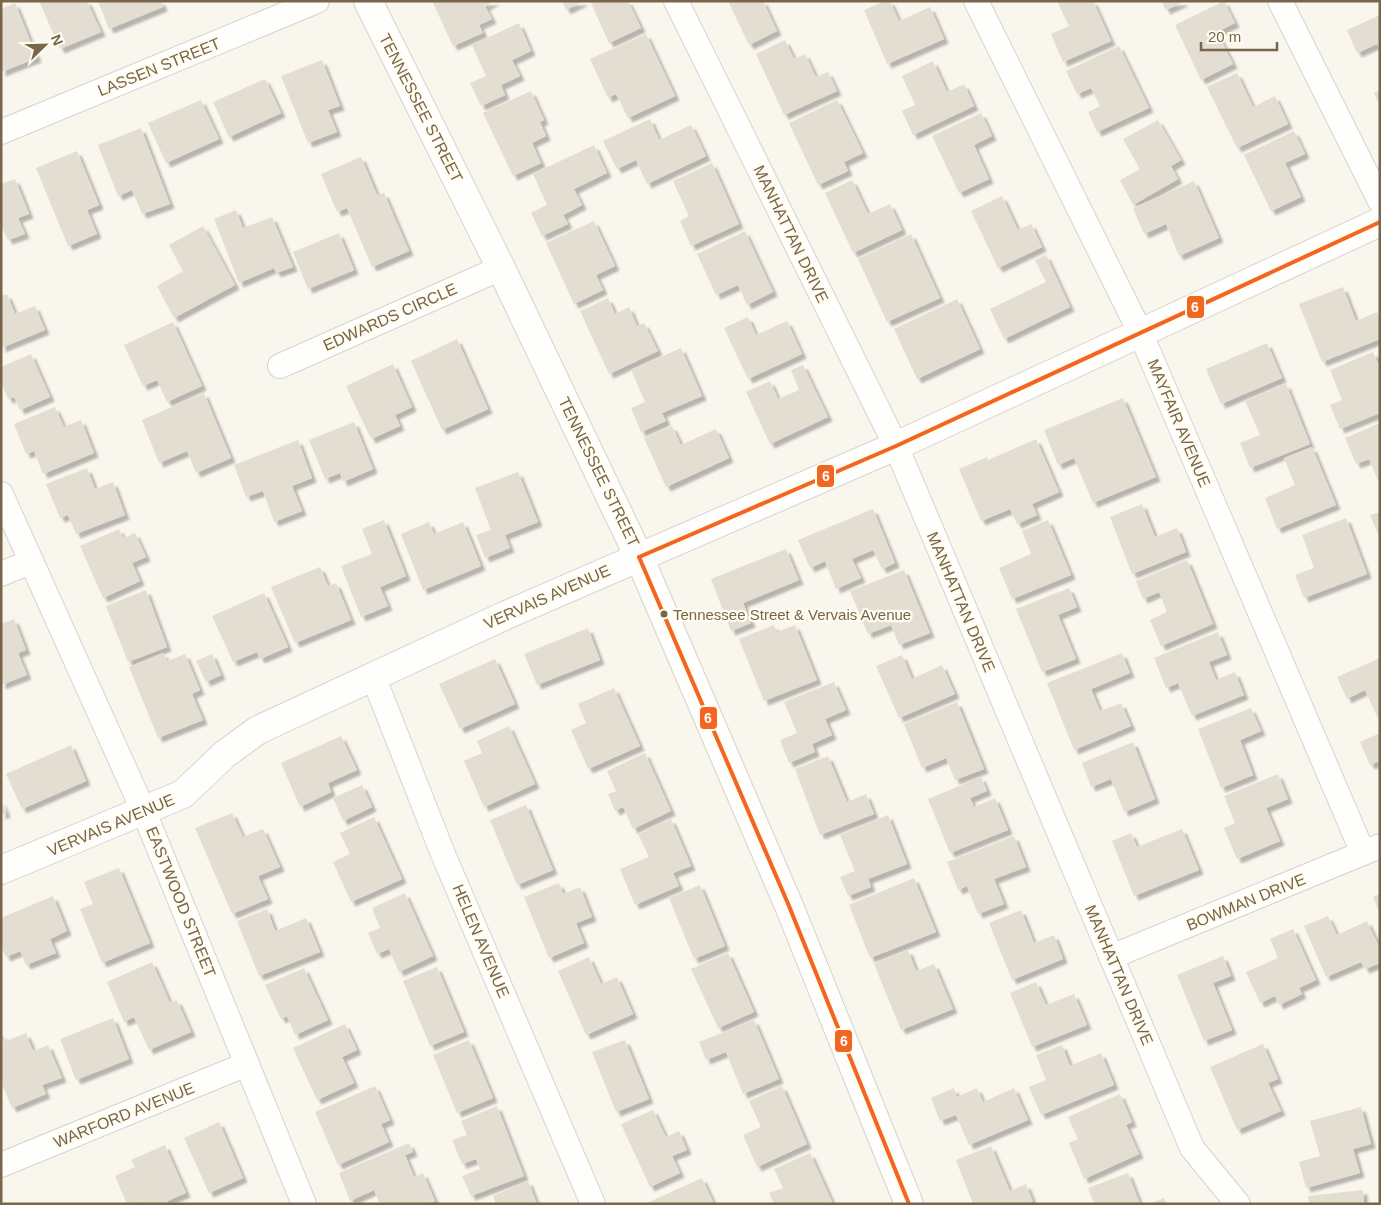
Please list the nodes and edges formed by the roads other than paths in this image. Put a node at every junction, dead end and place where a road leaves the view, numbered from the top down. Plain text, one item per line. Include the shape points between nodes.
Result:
1 (317, 1) edge
2 (368, 1) edge
3 (676, 1) edge
4 (976, 1) edge
5 (1280, 1) edge
6 (1, 132) edge
7 (1380, 201) edge
8 (1380, 222) edge
9 (501, 268) junction
10 (1140, 332) junction
11 (280, 366) dead end
12 (896, 446) junction
13 (1, 494) edge
14 (639, 557) junction
15 (30, 562) junction
16 (1, 574) edge
17 (373, 676) junction
18 (144, 812) junction
19 (1371, 850) edge
20 (1, 870) edge
21 (1111, 957) junction
22 (247, 1064) junction
23 (1, 1166) edge
24 (304, 1204) edge
25 (593, 1204) edge
26 (909, 1204) edge
27 (1238, 1204) edge

1 - 6 street, LASSEN STREET
2 - 9 street, TENNESSEE STREET
3 - 12 street, MANHATTAN DRIVE
4 - 10 street, MAYFAIR AVENUE
5 - 7 street
8 - 10 street, VERVAIS AVENUE
9 - 11 street, EDWARDS CIRCLE
9 - 14 street, TENNESSEE STREET
10 - 12 street, VERVAIS AVENUE
10 - 19 street, MAYFAIR AVENUE
12 - 14 street, VERVAIS AVENUE
12 - 21 street, MANHATTAN DRIVE
13 - 15 street, EASTWOOD STREET
14 - 17 street, VERVAIS AVENUE
14 - 26 street, TENNESSEE STREET via 789,906
15 - 16 street
15 - 18 street, EASTWOOD STREET
17 - 18 street, VERVAIS AVENUE via 258,730 225,754 183,794
17 - 25 street, HELEN AVENUE via 443,854
18 - 20 street, VERVAIS AVENUE
18 - 22 street, EASTWOOD STREET
19 - 21 street, BOWMAN DRIVE
21 - 27 street, MANHATTAN DRIVE via 1192,1148
22 - 23 street, WARFORD AVENUE
22 - 24 street, EASTWOOD STREET

